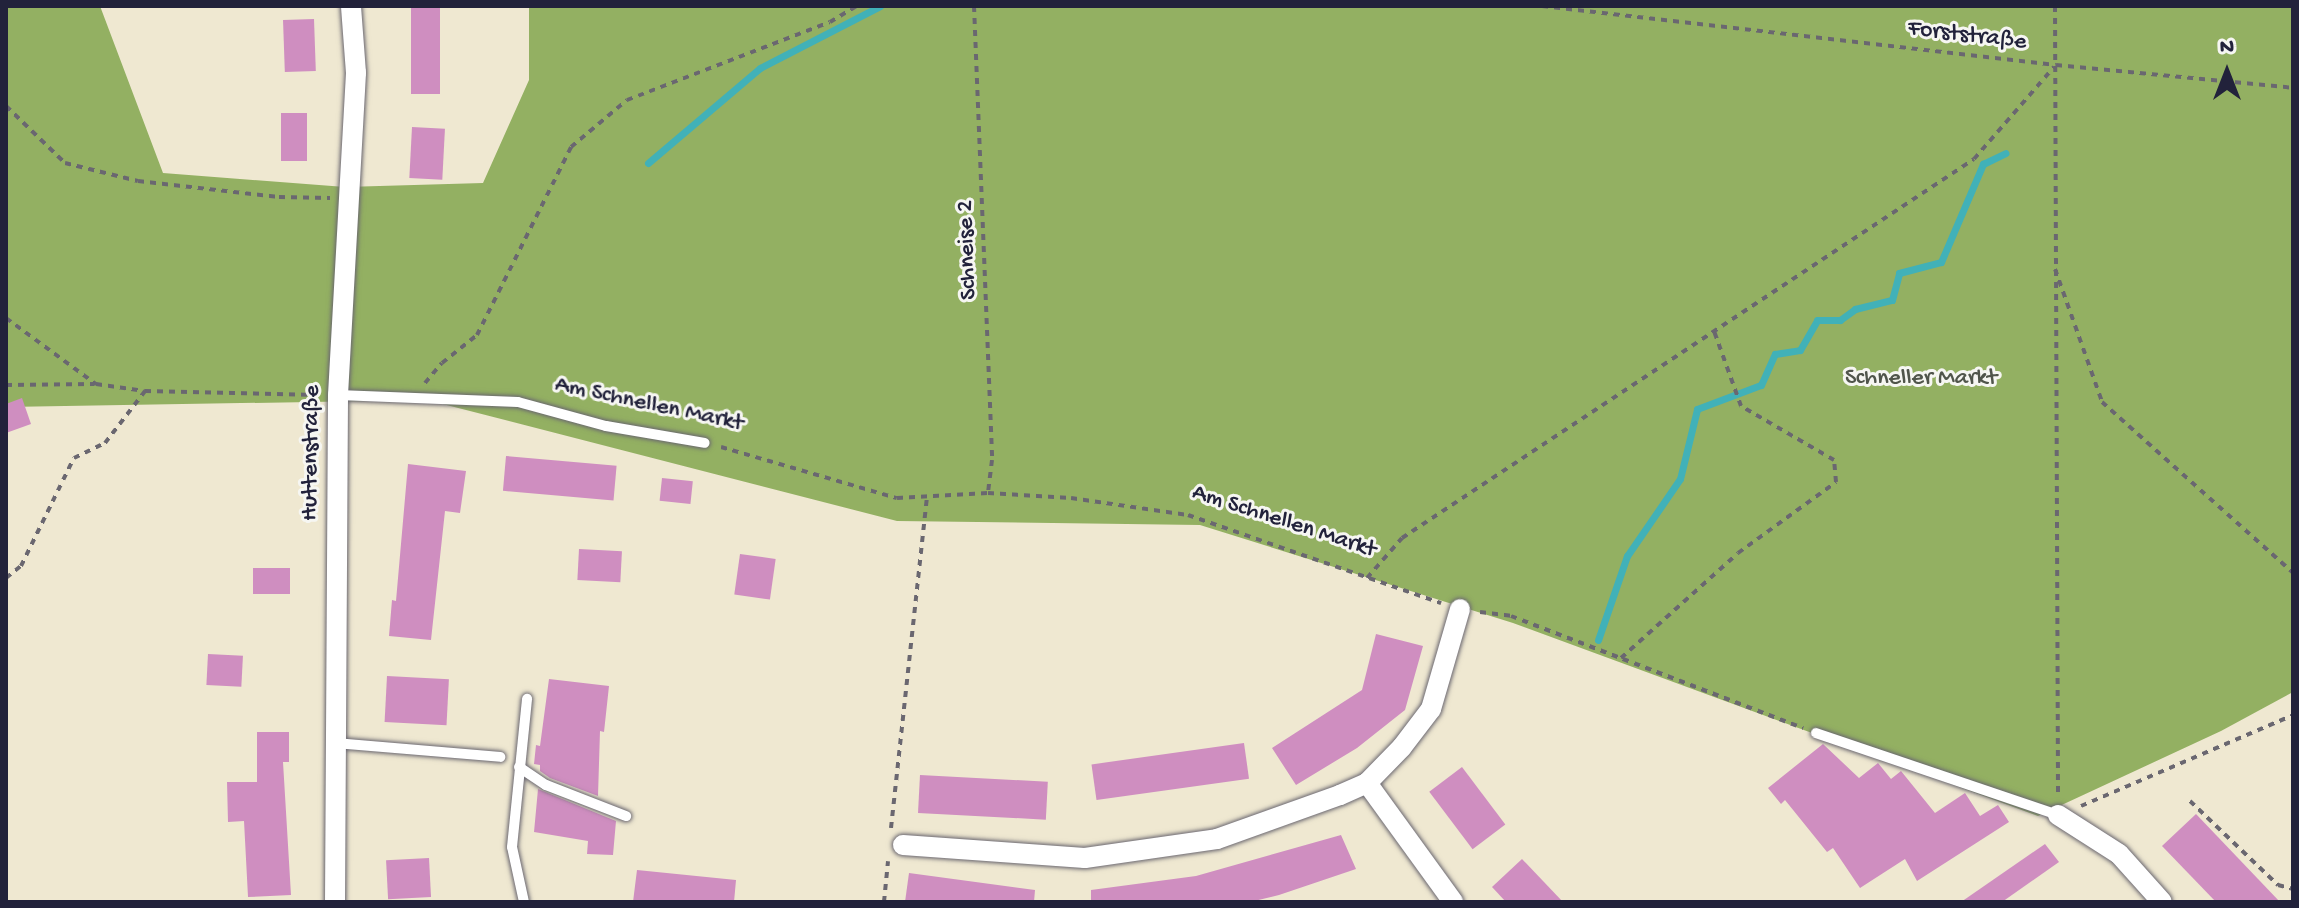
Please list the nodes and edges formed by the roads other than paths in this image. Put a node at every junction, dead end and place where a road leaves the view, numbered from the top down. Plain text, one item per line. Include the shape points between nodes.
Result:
1 (351, 6) edge
2 (338, 395) junction
3 (705, 443) road end
4 (1460, 609) road end
5 (527, 699) dead end
6 (1816, 733) road end
7 (335, 743) junction
8 (500, 757) dead end
9 (519, 767) junction
10 (1367, 783) junction
11 (2058, 815) joint
12 (626, 816) dead end
13 (894, 844) road end
14 (335, 902) edge
15 (524, 902) edge
16 (1453, 902) edge
17 (2162, 902) edge

1 - 2 street, Huttenstraße via 356,73
2 - 3 lane, Am Schnellen Markt via 518,402 606,426
2 - 7 street, Huttenstraße
4 - 10 street via 1431,709
5 - 9 lane
6 - 11 lane
7 - 8 lane
7 - 14 street, Huttenstraße
9 - 12 lane via 546,785
9 - 15 lane via 512,847
10 - 13 street via 1217,839 1085,858
10 - 16 street
11 - 17 street via 2119,854

